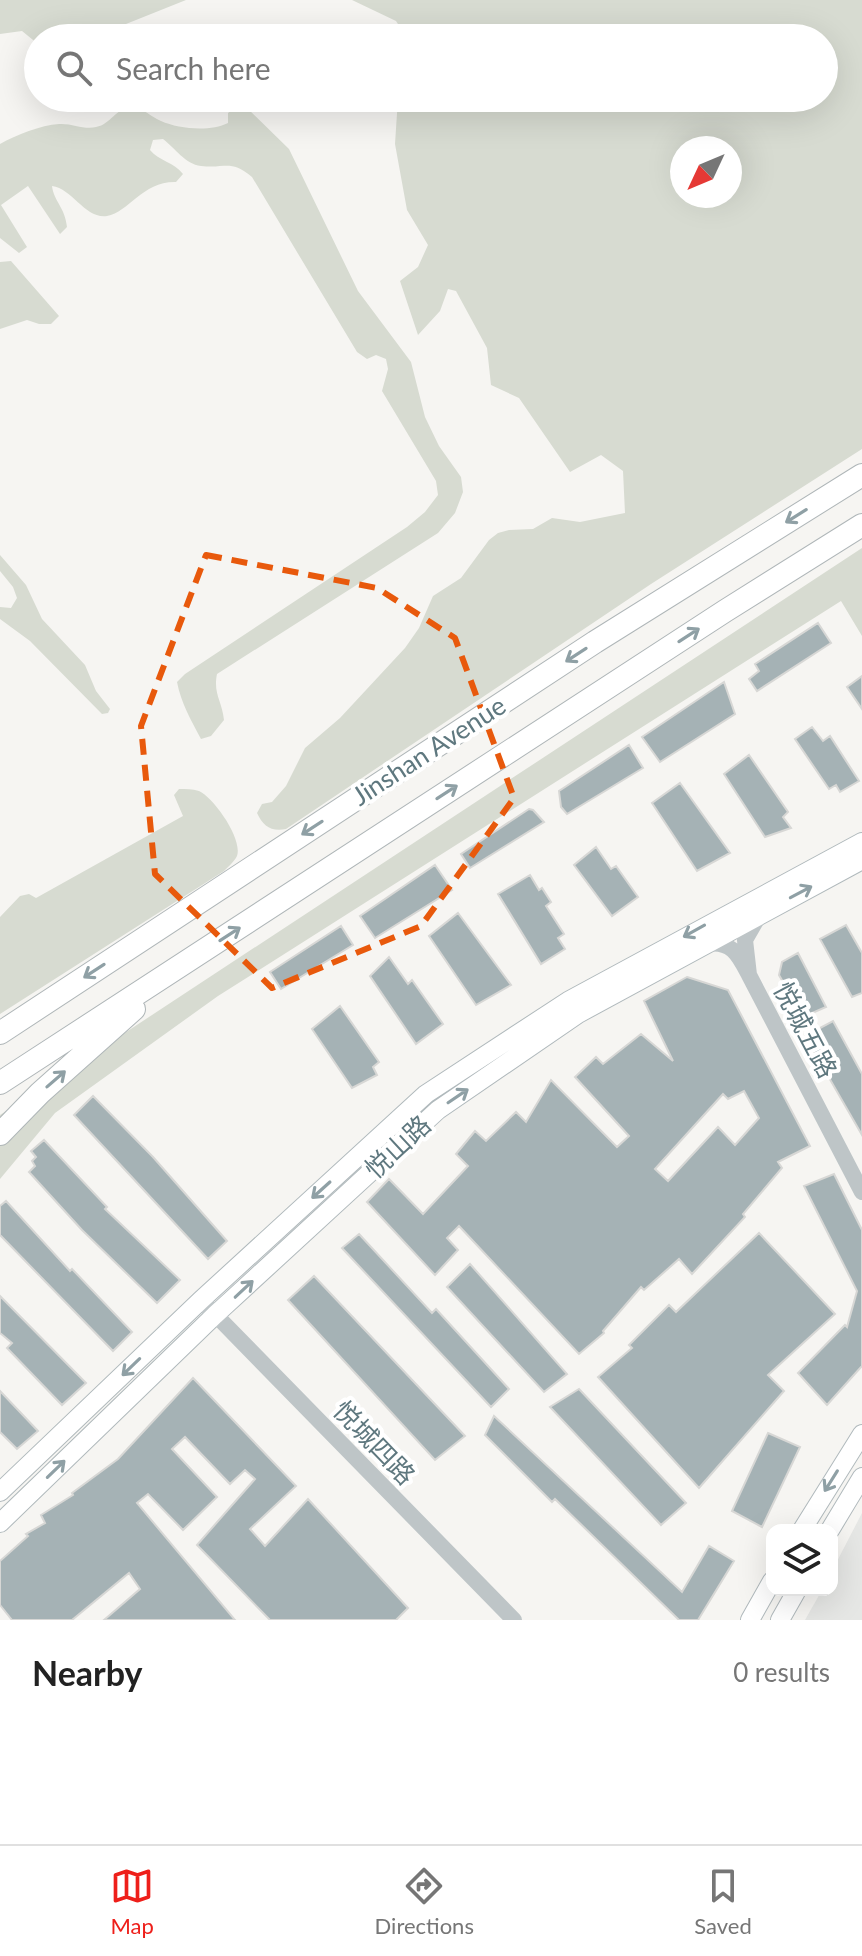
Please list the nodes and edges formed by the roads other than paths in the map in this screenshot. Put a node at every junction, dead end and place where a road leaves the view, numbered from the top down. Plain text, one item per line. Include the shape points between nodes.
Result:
1 (862, 475) edge
2 (862, 525) edge
3 (862, 842) edge
4 (862, 860) edge
5 (761, 913) junction
6 (702, 945) junction
7 (188, 961) junction
8 (749, 975) junction
9 (0, 1033) edge
10 (0, 1083) edge
11 (0, 1134) edge
12 (862, 1192) edge
13 (201, 1300) junction
14 (215, 1315) junction
15 (862, 1434) edge
16 (862, 1477) edge
17 (0, 1492) edge
18 (0, 1523) edge
19 (806, 1524) edge
20 (834, 1524) edge
21 (766, 1592) edge
22 (794, 1596) edge
23 (514, 1620) edge
24 (750, 1620) edge
25 (780, 1620) edge

1 -> 9 highway, Jinshan Avenue via 595,642
7 -> 2 highway, Jinshan Avenue
3 -> 13 main road, 悦山路 via 568,1001 426,1094
5 -> 4 main road, 悦山路
5 - 6 main road, 悦山路
5 - 8 street via 745,940
6 - 8 street via 730,946
14 -> 6 main road, 悦山路 via 438,1110 578,1014
7 - 10 highway, Jinshan Avenue
11 -> 7 highway
8 - 12 street, 悦城五路
13 - 14 street, 悦城四路
13 -> 17 main road, 悦山路
18 -> 14 main road, 悦山路
14 - 23 street, 悦城四路
15 -> 19 main road
16 - 20 main road
21 - 24 main road
22 - 25 main road

